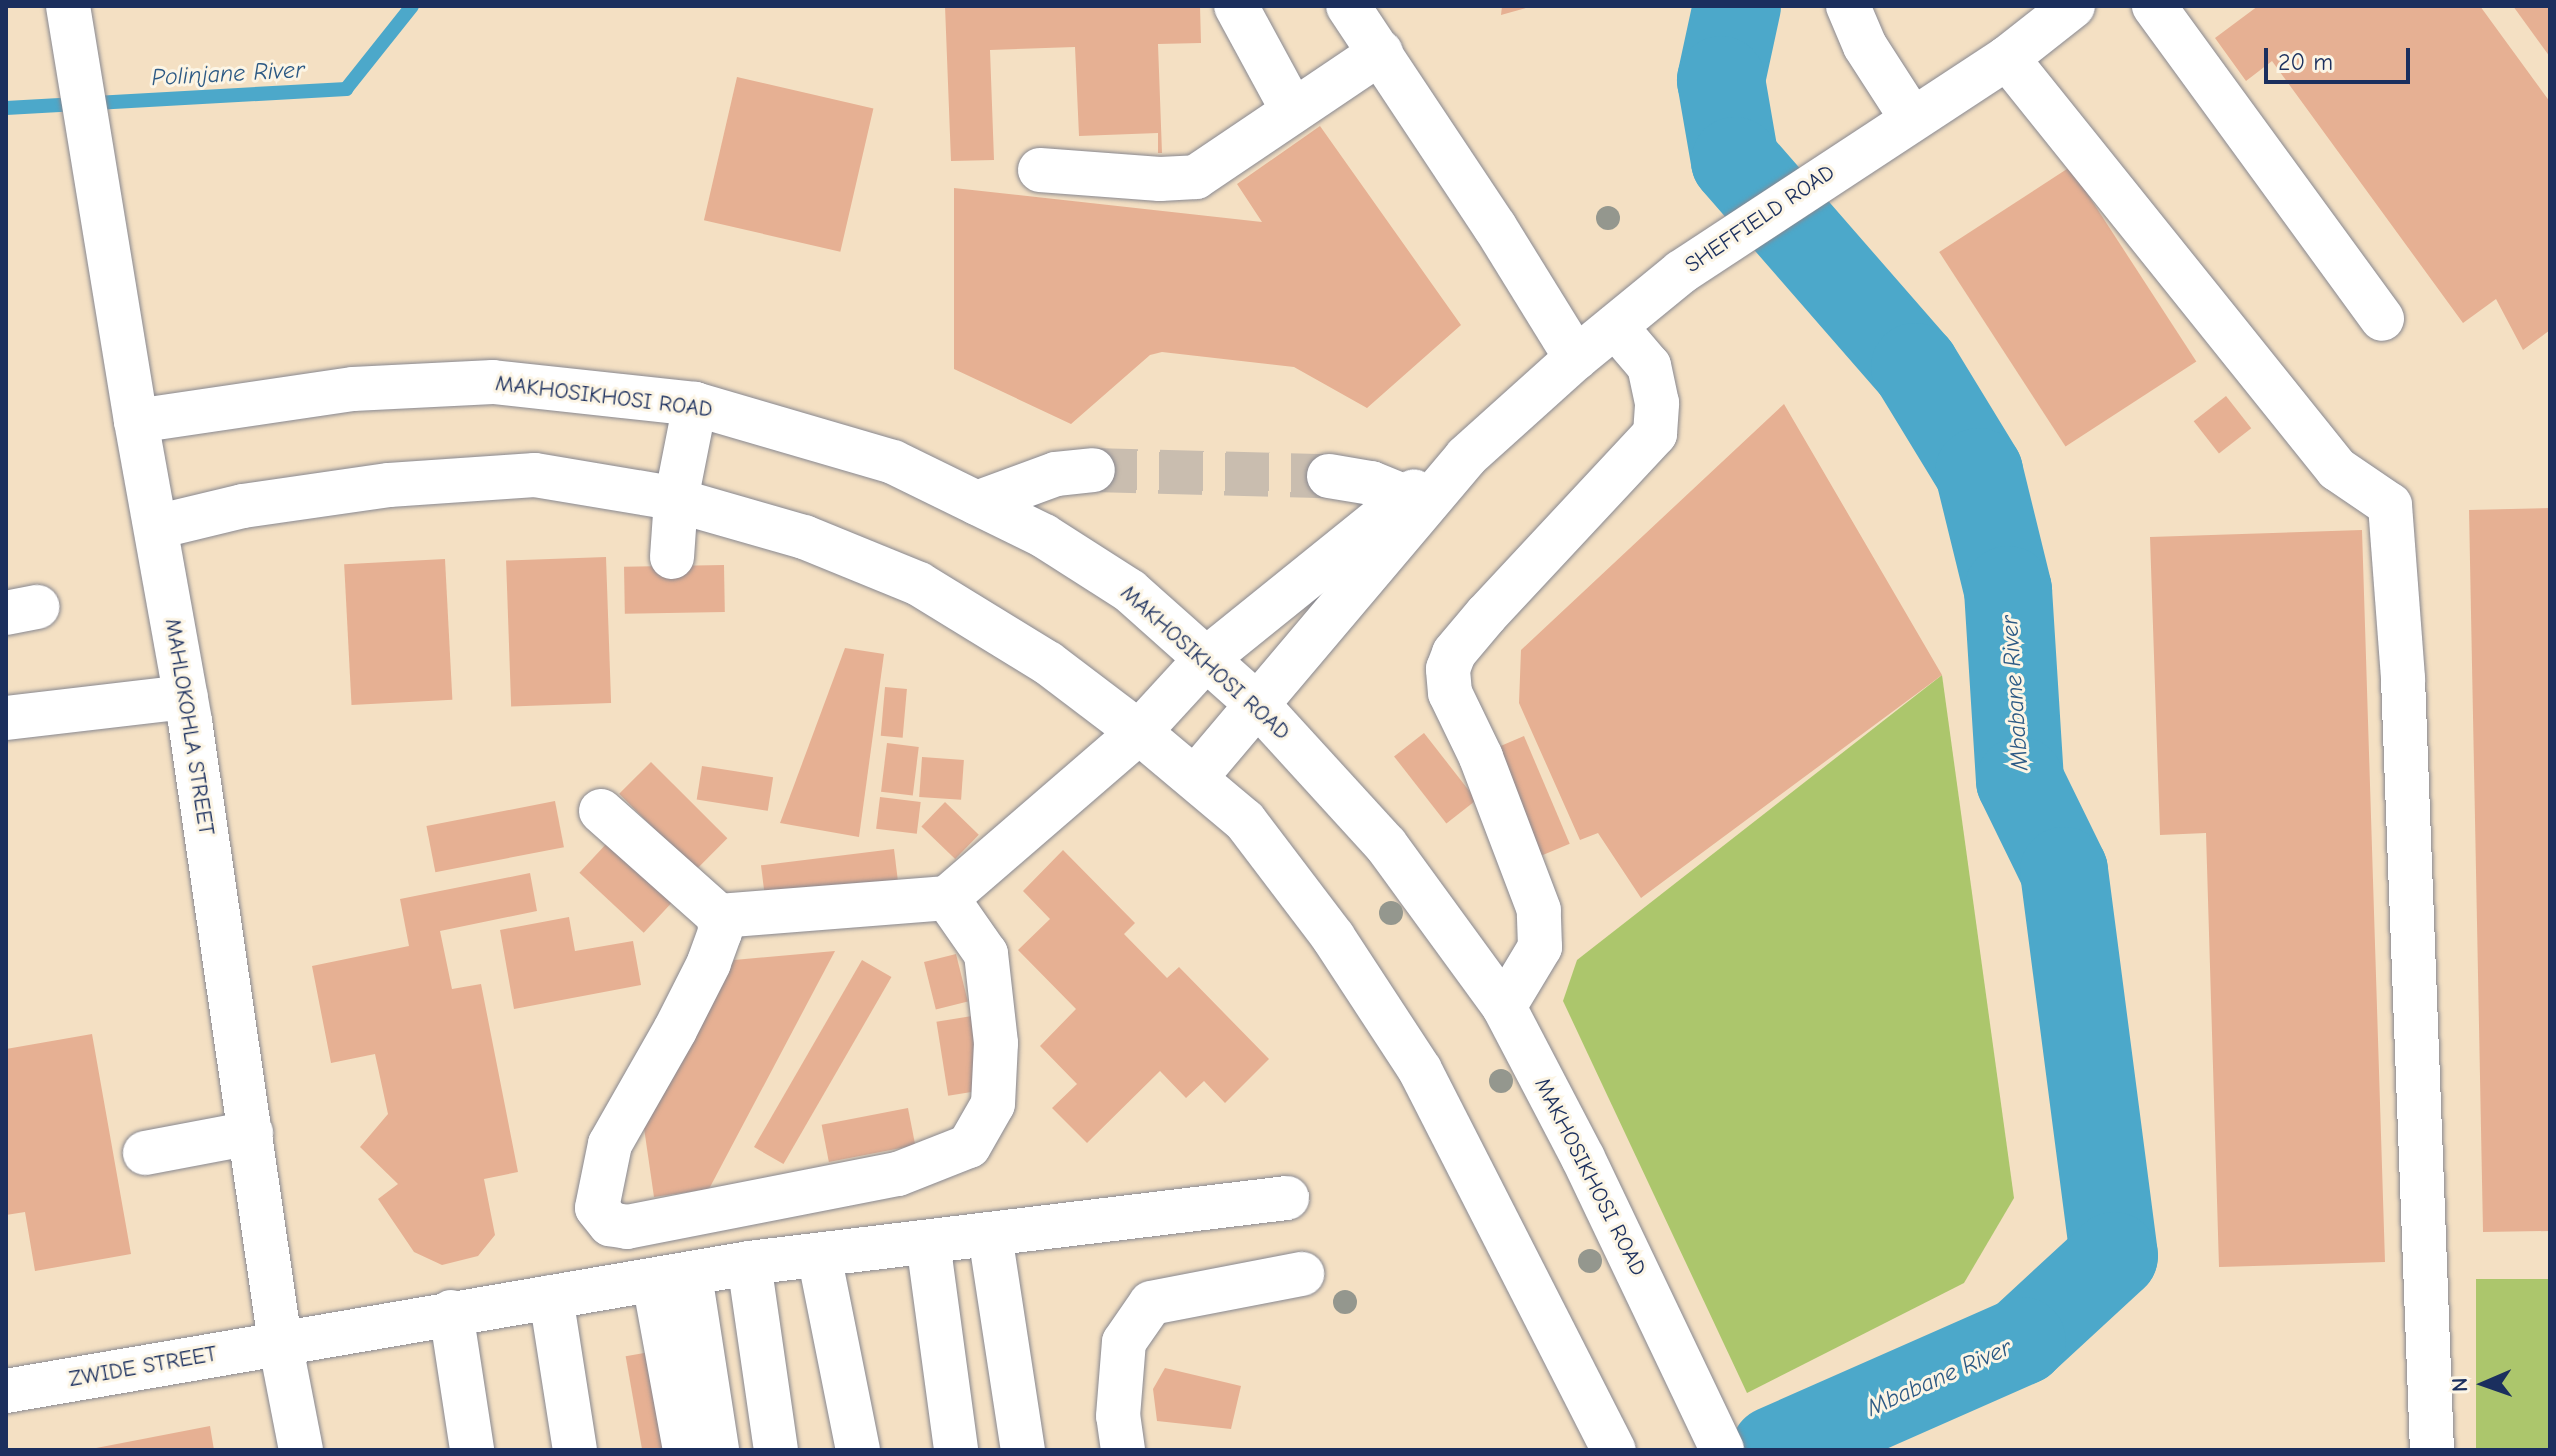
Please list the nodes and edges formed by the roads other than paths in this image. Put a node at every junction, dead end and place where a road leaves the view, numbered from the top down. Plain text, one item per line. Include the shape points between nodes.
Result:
1 (1236, 6) edge
2 (1348, 6) edge
3 (1848, 6) edge
4 (2154, 6) edge
5 (2065, 8) edge
6 (70, 24) edge
7 (1381, 52) junction
8 (2007, 58) junction
9 (1293, 111) junction
10 (1912, 119) junction
11 (1040, 170) dead end
12 (2382, 319) dead end
13 (1615, 326) junction
14 (1576, 358) junction
15 (695, 404) junction
16 (136, 421) junction
17 (1466, 457) junction
18 (1093, 470) tunnel mouth
19 (1329, 476) tunnel mouth
20 (1405, 497) junction
21 (676, 500) junction
22 (977, 503) junction
23 (156, 527) junction
24 (672, 557) dead end
25 (1206, 659) junction
26 (186, 697) junction
27 (1259, 706) junction
28 (6, 718) edge
29 (1139, 732) junction
30 (1195, 778) junction
31 (601, 811) dead end
32 (947, 898) junction
33 (719, 916) junction
34 (1504, 1007) junction
35 (251, 1133) junction
36 (145, 1153) dead end
37 (1287, 1198) dead end
38 (990, 1235) junction
39 (928, 1242) junction
40 (819, 1255) junction
41 (749, 1263) junction
42 (1302, 1274) dead end
43 (672, 1278) junction
44 (551, 1297) junction
45 (451, 1312) junction
46 (280, 1342) junction
47 (6, 1391) edge
48 (301, 1450) edge
49 (472, 1450) edge
50 (575, 1450) edge
51 (685, 1450) edge
52 (717, 1450) edge
53 (776, 1450) edge
54 (858, 1450) edge
55 (956, 1450) edge
56 (1023, 1450) edge
57 (1123, 1450) edge
58 (1614, 1450) edge
59 (1722, 1450) edge
60 (2432, 1450) edge

1 - 9 main road
2 - 7 main road
3 - 10 main road via 1865,46
4 - 12 main road
5 - 8 main road, SHEFFIELD ROAD
6 - 16 main road, MAHLOKOHLA STREET
7 - 9 main road
7 - 14 main road
8 - 10 main road, SHEFFIELD ROAD
8 - 60 main road via 2337,469 2390,505 2403,679
9 - 11 main road via 1196,177
10 - 13 main road, SHEFFIELD ROAD via 1681,272
13 - 14 main road, SHEFFIELD ROAD
13 - 34 main road via 1649,366 1657,403 1655,434 1497,604 1454,653 1448,669 1450,693 1481,757 1539,910 1540,947
14 - 17 main road, SHEFFIELD ROAD
15 - 16 main road, MAKHOSIKHOSI ROAD via 493,382 353,389
15 - 21 main road
15 - 22 main road, MAKHOSIKHOSI ROAD via 893,462
16 - 23 main road, MAHLOKOHLA STREET
17 - 20 main road, SHEFFIELD ROAD
17 - 27 main road, SHEFFIELD ROAD
18 - 22 main road via 1056,474
19 - 20 main road via 1371,483
20 - 25 main road, SHEFFIELD ROAD
21 - 23 main road via 535,475 375,487 243,506
21 - 24 main road
21 - 29 main road via 804,537 919,584 1048,663
22 - 25 main road, MAKHOSIKHOSI ROAD via 1044,536 1130,591
23 - 26 main road, MAHLOKOHLA STREET
25 - 27 main road, MAKHOSIKHOSI ROAD
25 - 29 main road, SHEFFIELD ROAD
26 - 28 main road
26 - 35 main road, MAHLOKOHLA STREET
27 - 30 main road, SHEFFIELD ROAD
27 - 34 main road, MAKHOSIKHOSI ROAD via 1386,845
29 - 30 main road
29 - 32 main road, SHEFFIELD ROAD
30 - 58 main road via 1254,833 1333,937 1420,1070
31 - 33 main road
32 - 33 main road
32 - 33 main road via 986,954 996,1043 993,1104 969,1146 898,1174 627,1227 610,1224 597,1208 610,1144 709,963 720,932
34 - 59 main road, MAKHOSIKHOSI ROAD via 1583,1158
35 - 36 main road
35 - 46 main road, MAHLOKOHLA STREET
37 - 38 main road, ZWIDE STREET
38 - 39 main road, ZWIDE STREET
38 - 56 main road
39 - 40 main road, ZWIDE STREET
39 - 55 main road
40 - 41 main road, ZWIDE STREET
40 - 54 main road
41 - 43 main road, ZWIDE STREET
41 - 53 main road
42 - 57 main road via 1151,1303 1124,1342 1118,1416
43 - 44 main road, ZWIDE STREET
43 - 51 main road
43 - 52 main road
44 - 45 main road, ZWIDE STREET
44 - 50 main road
45 - 46 main road, ZWIDE STREET
45 - 49 main road
46 - 47 main road, ZWIDE STREET
46 - 48 main road, MAHLOKOHLA STREET

